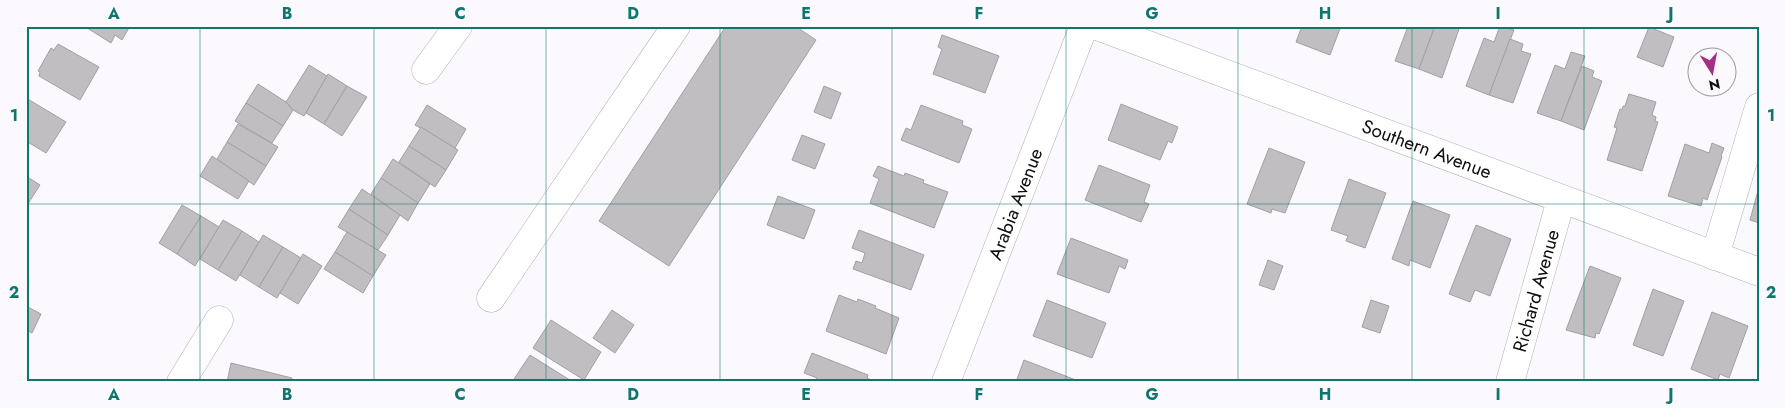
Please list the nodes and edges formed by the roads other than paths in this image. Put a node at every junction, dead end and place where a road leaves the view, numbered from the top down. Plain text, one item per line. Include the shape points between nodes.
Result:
1 (458, 26) edge
2 (676, 26) edge
3 (1084, 26) edge
4 (1097, 26) edge
5 (426, 70) dead end
6 (1759, 107) edge
7 (1561, 200) junction
8 (1715, 256) junction
9 (1759, 272) edge
10 (491, 298) dead end
11 (219, 320) dead end
12 (181, 382) edge
13 (946, 382) edge
14 (1510, 382) edge

1 - 5 street
2 - 10 street
3 - 13 street, Arabia Avenue
4 - 7 street, Southern Avenue
6 - 8 street
7 - 8 street, Southern Avenue
7 - 14 street, Richard Avenue
8 - 9 street, Southern Avenue
11 - 12 street

